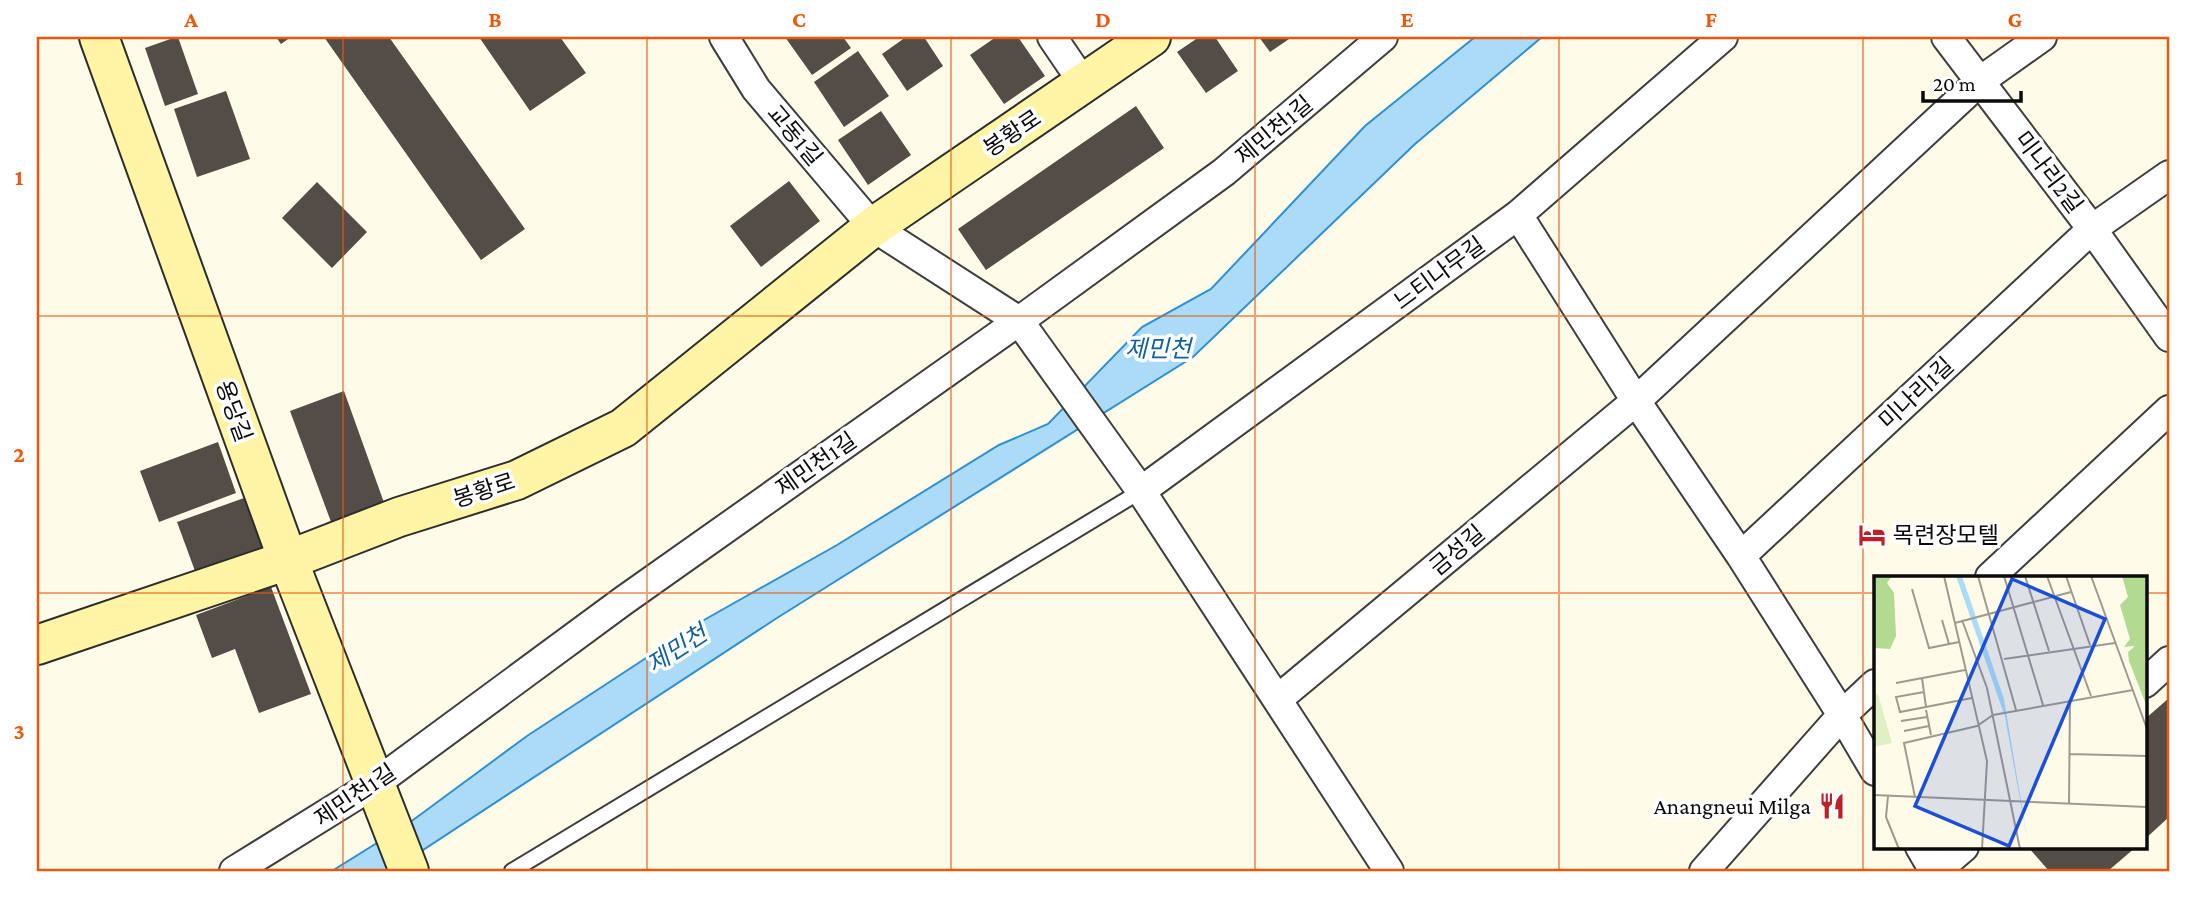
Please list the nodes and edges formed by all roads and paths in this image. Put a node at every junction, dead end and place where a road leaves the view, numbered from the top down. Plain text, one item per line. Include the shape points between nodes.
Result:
1 (99, 37) edge
2 (724, 37) edge
3 (1052, 37) edge
4 (1151, 37) edge
5 (1383, 37) edge
6 (1723, 37) edge
7 (1945, 37) edge
8 (2042, 37) edge
9 (1980, 81) junction
10 (1084, 84) junction
11 (2169, 175) edge
12 (1518, 215) junction
13 (873, 228) junction
14 (2092, 229) junction
15 (1018, 321) junction
16 (2169, 337) edge
17 (1636, 401) junction
18 (2169, 410) edge
19 (1141, 491) junction
20 (1741, 556) junction
21 (288, 560) junction
22 (1991, 576) edge
23 (37, 645) edge
24 (2169, 661) edge
25 (2146, 682) edge
26 (1874, 685) edge
27 (1278, 699) junction
28 (1842, 715) junction
29 (1874, 769) edge
30 (376, 783) junction
31 (1921, 848) edge
32 (1963, 848) edge
33 (234, 871) edge
34 (409, 871) edge
35 (512, 871) edge
36 (1390, 871) edge
37 (1704, 871) edge
38 (1935, 871) edge

1 - 21 main road, 용당길
2 - 13 street, 교동1길 via 756,89
3 - 10 street
4 - 10 main road, 봉황로
5 - 15 street, 제민천1길 via 1224,172
6 - 12 street, 느티나무길
7 - 9 street, 미나리2길
8 - 9 street
9 - 14 street, 미나리2길
9 - 17 street
10 - 13 main road, 봉황로
11 - 14 street, 미나리2길
12 - 17 street
12 - 19 street, 느티나무길
13 - 15 street
13 - 21 main road, 봉황로 via 623,428 517,480 400,517
14 - 16 street, 미나리2길
14 - 20 street, 미나리1길
15 - 19 street
15 - 30 street, 제민천1길 via 634,593
17 - 20 street
17 - 27 street, 금성길
18 - 22 street
19 - 27 street
19 - 35 lane
20 - 28 street
21 - 23 main road, 봉황로
21 - 30 main road, 용당길
24 - 25 street
26 - 28 street
27 - 36 street
28 - 29 street
28 - 37 street
30 - 33 street, 제민천1길
30 - 34 main road, 용당길
31 - 38 street
32 - 38 street

